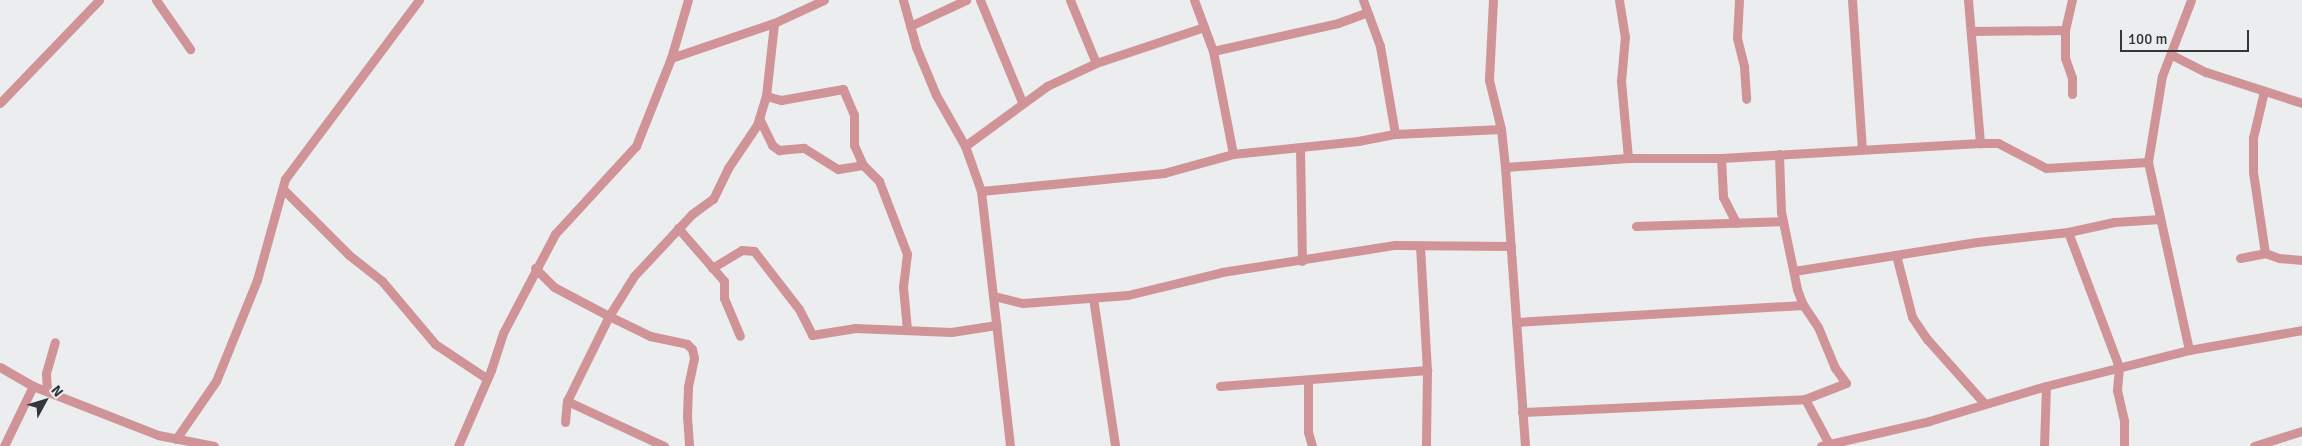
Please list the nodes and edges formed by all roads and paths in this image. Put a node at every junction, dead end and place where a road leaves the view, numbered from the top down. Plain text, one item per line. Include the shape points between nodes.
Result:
1 (99, 0) edge
2 (156, 0) edge
3 (419, 0) edge
4 (688, 0) edge
5 (824, 0) edge
6 (903, 0) edge
7 (966, 0) edge
8 (980, 0) edge
9 (1070, 0) edge
10 (1194, 0) edge
11 (1362, 0) edge
12 (1493, 0) edge
13 (1619, 0) edge
14 (1740, 0) edge
15 (1852, 0) edge
16 (1968, 0) edge
17 (2072, 0) edge
18 (2191, 0) edge
19 (1365, 13) junction
20 (774, 23) junction
21 (910, 26) junction
22 (1204, 27) junction
23 (2066, 30) junction
24 (1972, 31) junction
25 (190, 49) dead end
26 (1214, 51) junction
27 (2172, 55) junction
28 (671, 58) junction
29 (1096, 63) junction
30 (2264, 91) junction
31 (2072, 94) dead end
32 (766, 96) junction
33 (1746, 99) dead end
34 (1022, 102) junction
35 (0, 103) edge
36 (2302, 103) edge
37 (759, 118) junction
38 (1501, 129) junction
39 (1395, 134) junction
40 (1980, 142) junction
41 (965, 146) junction
42 (1300, 148) junction
43 (1862, 149) junction
44 (1233, 154) junction
45 (1779, 154) junction
46 (1628, 158) junction
47 (1721, 158) junction
48 (2148, 162) junction
49 (863, 165) junction
50 (1505, 167) junction
51 (284, 190) junction
52 (981, 191) junction
53 (2160, 219) junction
54 (1783, 221) junction
55 (1736, 222) junction
56 (1636, 226) dead end
57 (678, 228) junction
58 (2068, 232) junction
59 (1420, 246) junction
60 (1510, 246) junction
61 (2265, 253) junction
62 (1896, 255) junction
63 (2240, 258) dead end
64 (2302, 260) edge
65 (1302, 261) junction
66 (535, 268) junction
67 (712, 268) junction
68 (1794, 270) junction
69 (994, 296) junction
70 (1093, 298) junction
71 (1803, 305) junction
72 (609, 316) junction
73 (1516, 322) junction
74 (996, 325) junction
75 (907, 329) junction
76 (2302, 329) edge
77 (740, 336) dead end
78 (55, 342) dead end
79 (2188, 350) junction
80 (0, 367) edge
81 (2119, 367) junction
82 (1427, 370) junction
83 (486, 378) junction
84 (1308, 381) junction
85 (34, 386) junction
86 (1220, 386) dead end
87 (2046, 386) junction
88 (47, 389) junction
89 (1805, 399) junction
90 (567, 401) junction
91 (1985, 404) junction
92 (1522, 412) junction
93 (565, 422) dead end
94 (2302, 431) edge
95 (176, 439) junction
96 (1825, 445) edge
97 (4, 446) edge
98 (214, 446) edge
99 (458, 446) edge
100 (664, 446) edge
101 (689, 446) edge
102 (1010, 446) edge
103 (1115, 446) edge
104 (1312, 446) edge
105 (1426, 446) edge
106 (1524, 446) edge
107 (2044, 446) edge
108 (2124, 446) edge
109 (2254, 446) edge

1 - 35 street
2 - 25 street
3 - 51 street via 285,179
4 - 28 street
5 - 20 street
6 - 21 street
7 - 21 street
8 - 34 street
9 - 29 street
10 - 22 street
11 - 19 street
12 - 38 street via 1489,80
13 - 46 street via 1625,36 1621,81
14 - 33 street via 1737,38
15 - 43 street
16 - 24 street
17 - 23 street
18 - 27 street
19 - 26 street via 1338,23
19 - 39 street via 1376,27
20 - 28 street
20 - 32 street
21 - 41 street via 936,95
22 - 26 street
22 - 29 street
23 - 24 street
23 - 31 street via 2065,58 2072,78
24 - 40 street
26 - 44 street
27 - 30 street via 2206,72
27 - 48 street via 2157,97
28 - 66 street via 636,146 555,234
29 - 34 street
30 - 36 street
30 - 61 street via 2253,138 2253,172
32 - 37 street
32 - 49 street via 781,100 843,89 854,115 854,145
34 - 41 street
37 - 49 street via 772,145 779,150 804,148 838,170
37 - 57 street via 713,199
38 - 39 street
38 - 50 street
39 - 42 street
40 - 43 street
40 - 48 street via 1998,143 2046,168
41 - 52 street
42 - 44 street
42 - 65 street
43 - 45 street
44 - 52 street via 1164,173
45 - 47 street
45 - 54 street
46 - 47 street
46 - 50 street
47 - 55 street via 1723,197
48 - 53 street
49 - 75 street via 879,181 907,254 903,287
50 - 60 street
51 - 83 street via 349,255 382,280 435,344
51 - 95 street via 260,261 257,280 216,381
52 - 69 street
53 - 58 street via 2114,222
53 - 79 street
54 - 55 street
54 - 68 street
55 - 56 street
57 - 67 street
57 - 72 street via 643,262
58 - 62 street
58 - 81 street
59 - 60 street via 1440,243
59 - 65 street via 1395,246
59 - 82 street
60 - 73 street
61 - 63 street
61 - 64 street
62 - 68 street
62 - 91 street via 1912,317 1927,339
65 - 70 street via 1222,272 1128,295
66 - 72 street via 554,287
66 - 83 street via 502,333
67 - 75 street via 742,250 754,252 799,309 812,335 855,328
67 - 77 street via 724,281 724,298
68 - 71 street
69 - 70 street via 1024,303
69 - 74 street
70 - 103 street
71 - 73 street
71 - 89 street via 1818,327 1826,350 1846,383
72 - 90 street
72 - 101 street via 650,336 687,344 692,349 694,358 688,387
73 - 92 street
74 - 75 street via 951,332
74 - 102 street
76 - 79 street
78 - 88 street via 46,373
79 - 81 street
80 - 85 street
81 - 87 street
81 - 108 street via 2117,390 2124,421
82 - 84 street
82 - 105 street
83 - 99 street
84 - 86 street via 1296,378
84 - 104 street via 1308,432
85 - 88 street
85 - 97 street
87 - 91 street
87 - 107 street
88 - 95 street via 158,435
89 - 92 street
89 - 96 street
90 - 93 street
90 - 100 street
91 - 96 street
92 - 106 street
94 - 109 street
95 - 98 street

